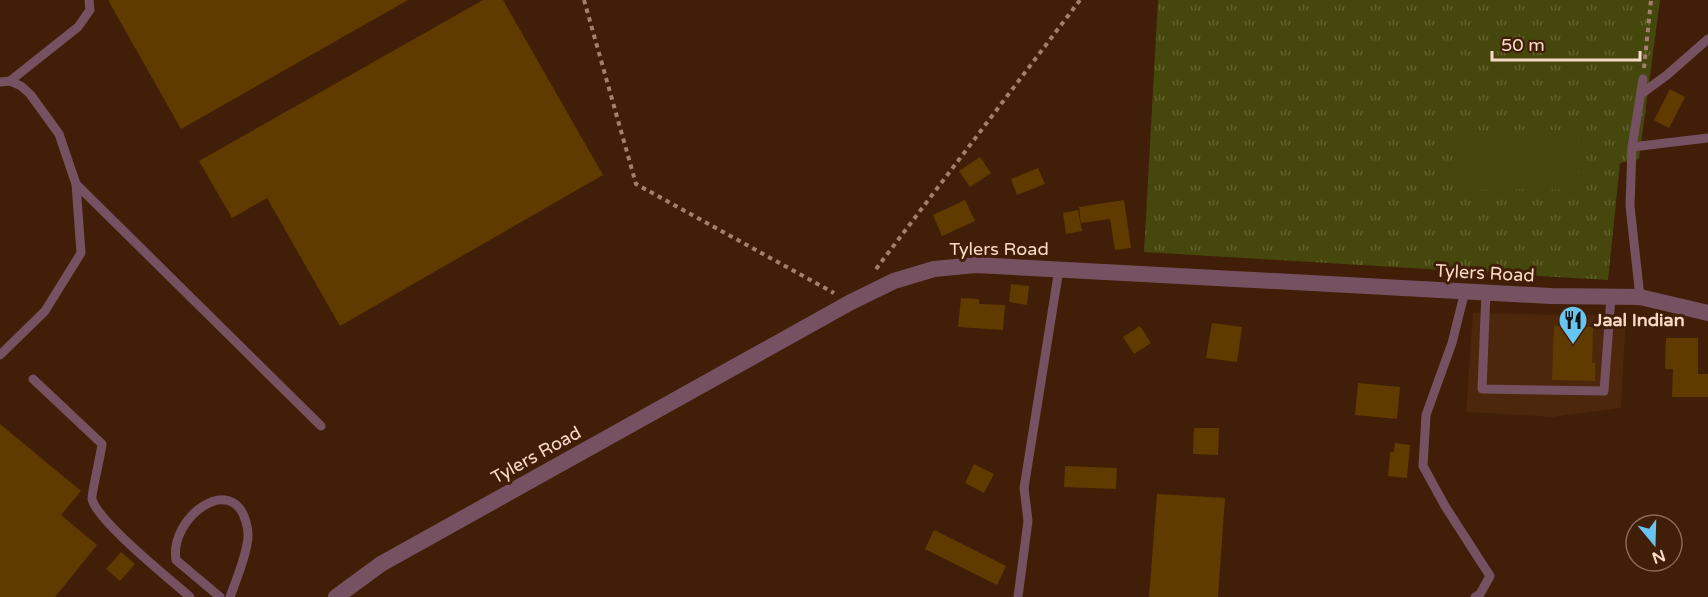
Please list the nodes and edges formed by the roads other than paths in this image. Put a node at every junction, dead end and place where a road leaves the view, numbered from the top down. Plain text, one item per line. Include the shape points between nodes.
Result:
1 (89, 0) edge
2 (1708, 39) edge
3 (1643, 78) road end
4 (5, 82) edge
5 (1641, 94) junction
6 (1708, 138) edge
7 (1632, 147) junction
8 (76, 184) junction
9 (1059, 269) junction
10 (1465, 291) junction
11 (1486, 292) junction
12 (1611, 297) junction
13 (1640, 297) junction
14 (1708, 313) edge
15 (0, 355) edge
16 (33, 379) dead end
17 (321, 426) dead end
18 (190, 597) edge
19 (220, 597) edge
20 (230, 597) edge
21 (336, 597) edge
22 (1018, 597) edge
23 (1475, 597) edge

1 - 4 lane via 90,10 78,27
2 - 5 lane
3 - 5 lane
4 - 8 lane via 21,86 30,94 59,134
5 - 7 lane
6 - 7 lane
7 - 13 lane via 1630,206
8 - 15 lane via 81,253 45,311
8 - 17 lane
9 - 10 street, Tylers Road
9 - 21 street, Tylers Road via 976,265 934,269 894,281 381,564
9 - 22 lane via 1024,488 1028,521
10 - 11 street, Tylers Road
10 - 23 lane via 1452,343 1426,415 1424,466 1490,576
11 - 12 street, Tylers Road
11 - 12 lane via 1482,389 1604,391
12 - 13 street, Tylers Road
13 - 14 street, Tylers Road
16 - 18 lane via 102,444 91,496 96,510
19 - 20 lane via 176,560 174,548 185,522 199,508 226,500 238,506 248,529 248,544

